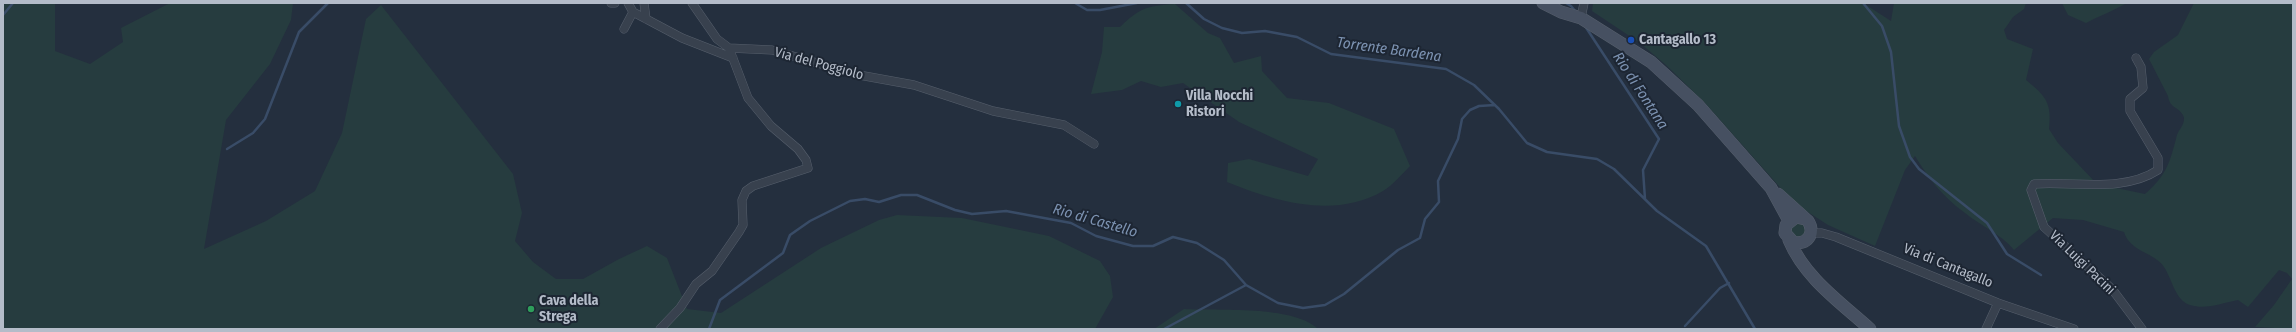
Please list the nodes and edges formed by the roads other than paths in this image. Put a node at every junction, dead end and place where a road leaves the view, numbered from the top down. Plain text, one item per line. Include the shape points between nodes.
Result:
1 (611, 3) edge
2 (615, 3) edge
3 (628, 3) edge
4 (644, 3) edge
5 (692, 3) edge
6 (1543, 3) edge
7 (1584, 3) edge
8 (633, 12) junction
9 (1577, 17) junction
10 (646, 19) junction
11 (624, 29) dead end
12 (729, 48) junction
13 (733, 58) junction
14 (2136, 58) dead end
15 (1094, 144) dead end
16 (1772, 190) junction
17 (1805, 219) junction
18 (1788, 221) junction
19 (1808, 237) junction
20 (1789, 240) junction
21 (1798, 258) junction
22 (1998, 303) junction
23 (660, 329) edge
24 (1870, 329) edge
25 (1986, 329) edge
26 (2074, 329) edge
27 (2142, 329) edge

1 - 2 street
3 - 8 street
4 - 10 street
5 - 12 street via 717,39
6 - 9 street
7 - 9 street
8 - 10 street
8 - 11 street
9 - 16 street via 1651,62 1698,105
10 - 13 street via 682,38
12 - 13 street
12 - 15 street, Via del Poggiolo via 772,50 859,75 914,85 993,110 1064,125
13 - 23 street via 748,98 771,126 798,149 808,168 753,186 746,191 742,200 742,224 739,232 712,271 696,284 680,308
14 - 27 street, Via Luigi Pacini via 2141,66 2143,88 2130,99 2130,111 2158,158 2158,170 2149,176 2128,181 2088,185 2034,184 2031,190 2044,227 2112,289
16 - 17 street
16 - 18 street
17 - 18 street via 1796,217
17 - 19 street via 1811,225
18 - 20 street via 1785,233
19 - 20 street, Via di Cantagallo via 1797,244
19 - 21 street
19 - 22 street, Via di Cantagallo via 1822,233 1836,237
20 - 21 street
21 - 24 street via 1815,280
22 - 25 street
22 - 26 street, Via di Cantagallo

